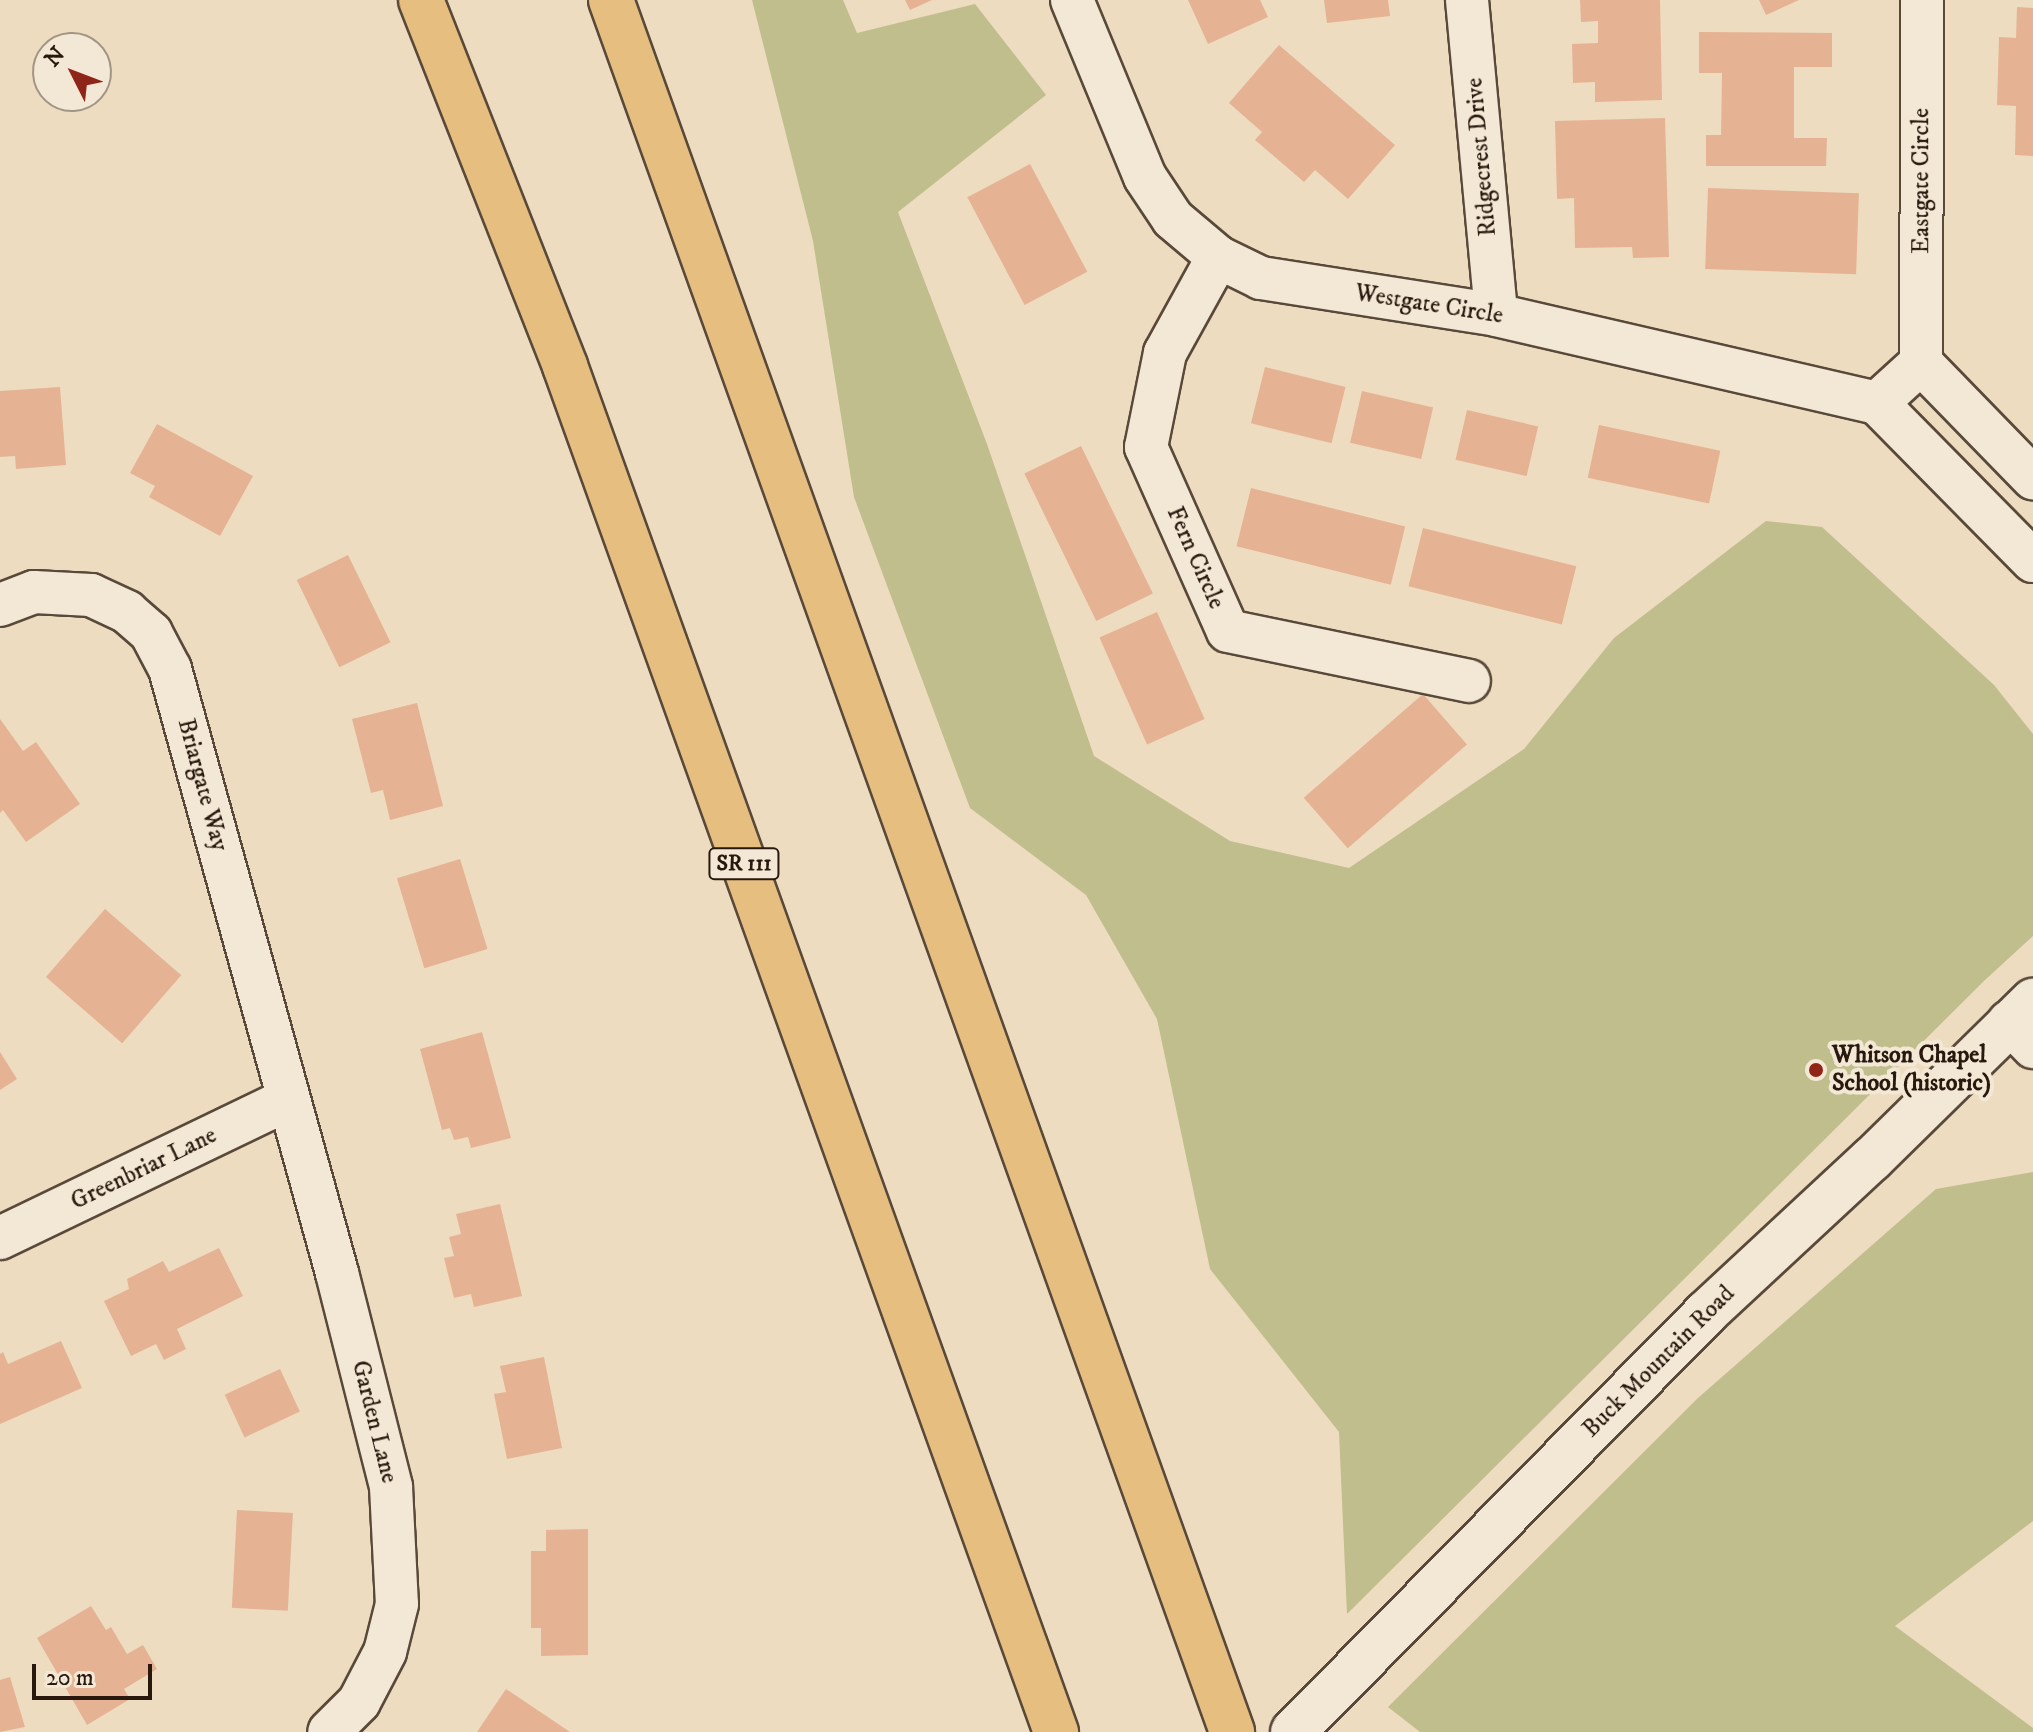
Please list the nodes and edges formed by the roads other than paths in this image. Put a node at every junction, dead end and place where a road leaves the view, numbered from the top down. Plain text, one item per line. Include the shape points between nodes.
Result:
1 (421, 0) edge
2 (611, 0) edge
3 (1072, 0) edge
4 (1467, 0) edge
5 (1922, 0) edge
6 (1218, 257) junction
7 (1496, 315) junction
8 (1921, 363) junction
9 (1877, 403) junction
10 (2033, 478) edge
11 (2033, 561) edge
12 (0, 605) edge
13 (1469, 681) dead end
14 (2025, 1023) edge
15 (287, 1100) junction
16 (0, 1238) edge
17 (329, 1732) edge
18 (1056, 1732) edge
19 (1232, 1732) edge
20 (1293, 1732) edge

1 - 18 highway, SR 111 via 565,366
2 - 19 highway
3 - 6 street, Westgate Circle via 1145,177 1173,219
4 - 7 street, Ridgecrest Drive
5 - 8 street, Eastgate Circle
6 - 7 street, Westgate Circle via 1261,278
6 - 13 street, Fern Circle via 1165,353 1146,447 1228,631
7 - 9 street, Westgate Circle
8 - 9 street
8 - 10 street
9 - 11 street
12 - 15 street, Briargate Way via 34,592 91,595 127,612 151,633 170,669
14 - 20 street, Buck Mountain Road via 1706,1313
15 - 16 street, Greenbriar Lane
15 - 17 street, Garden Lane via 391,1487 397,1604 385,1652 359,1702

